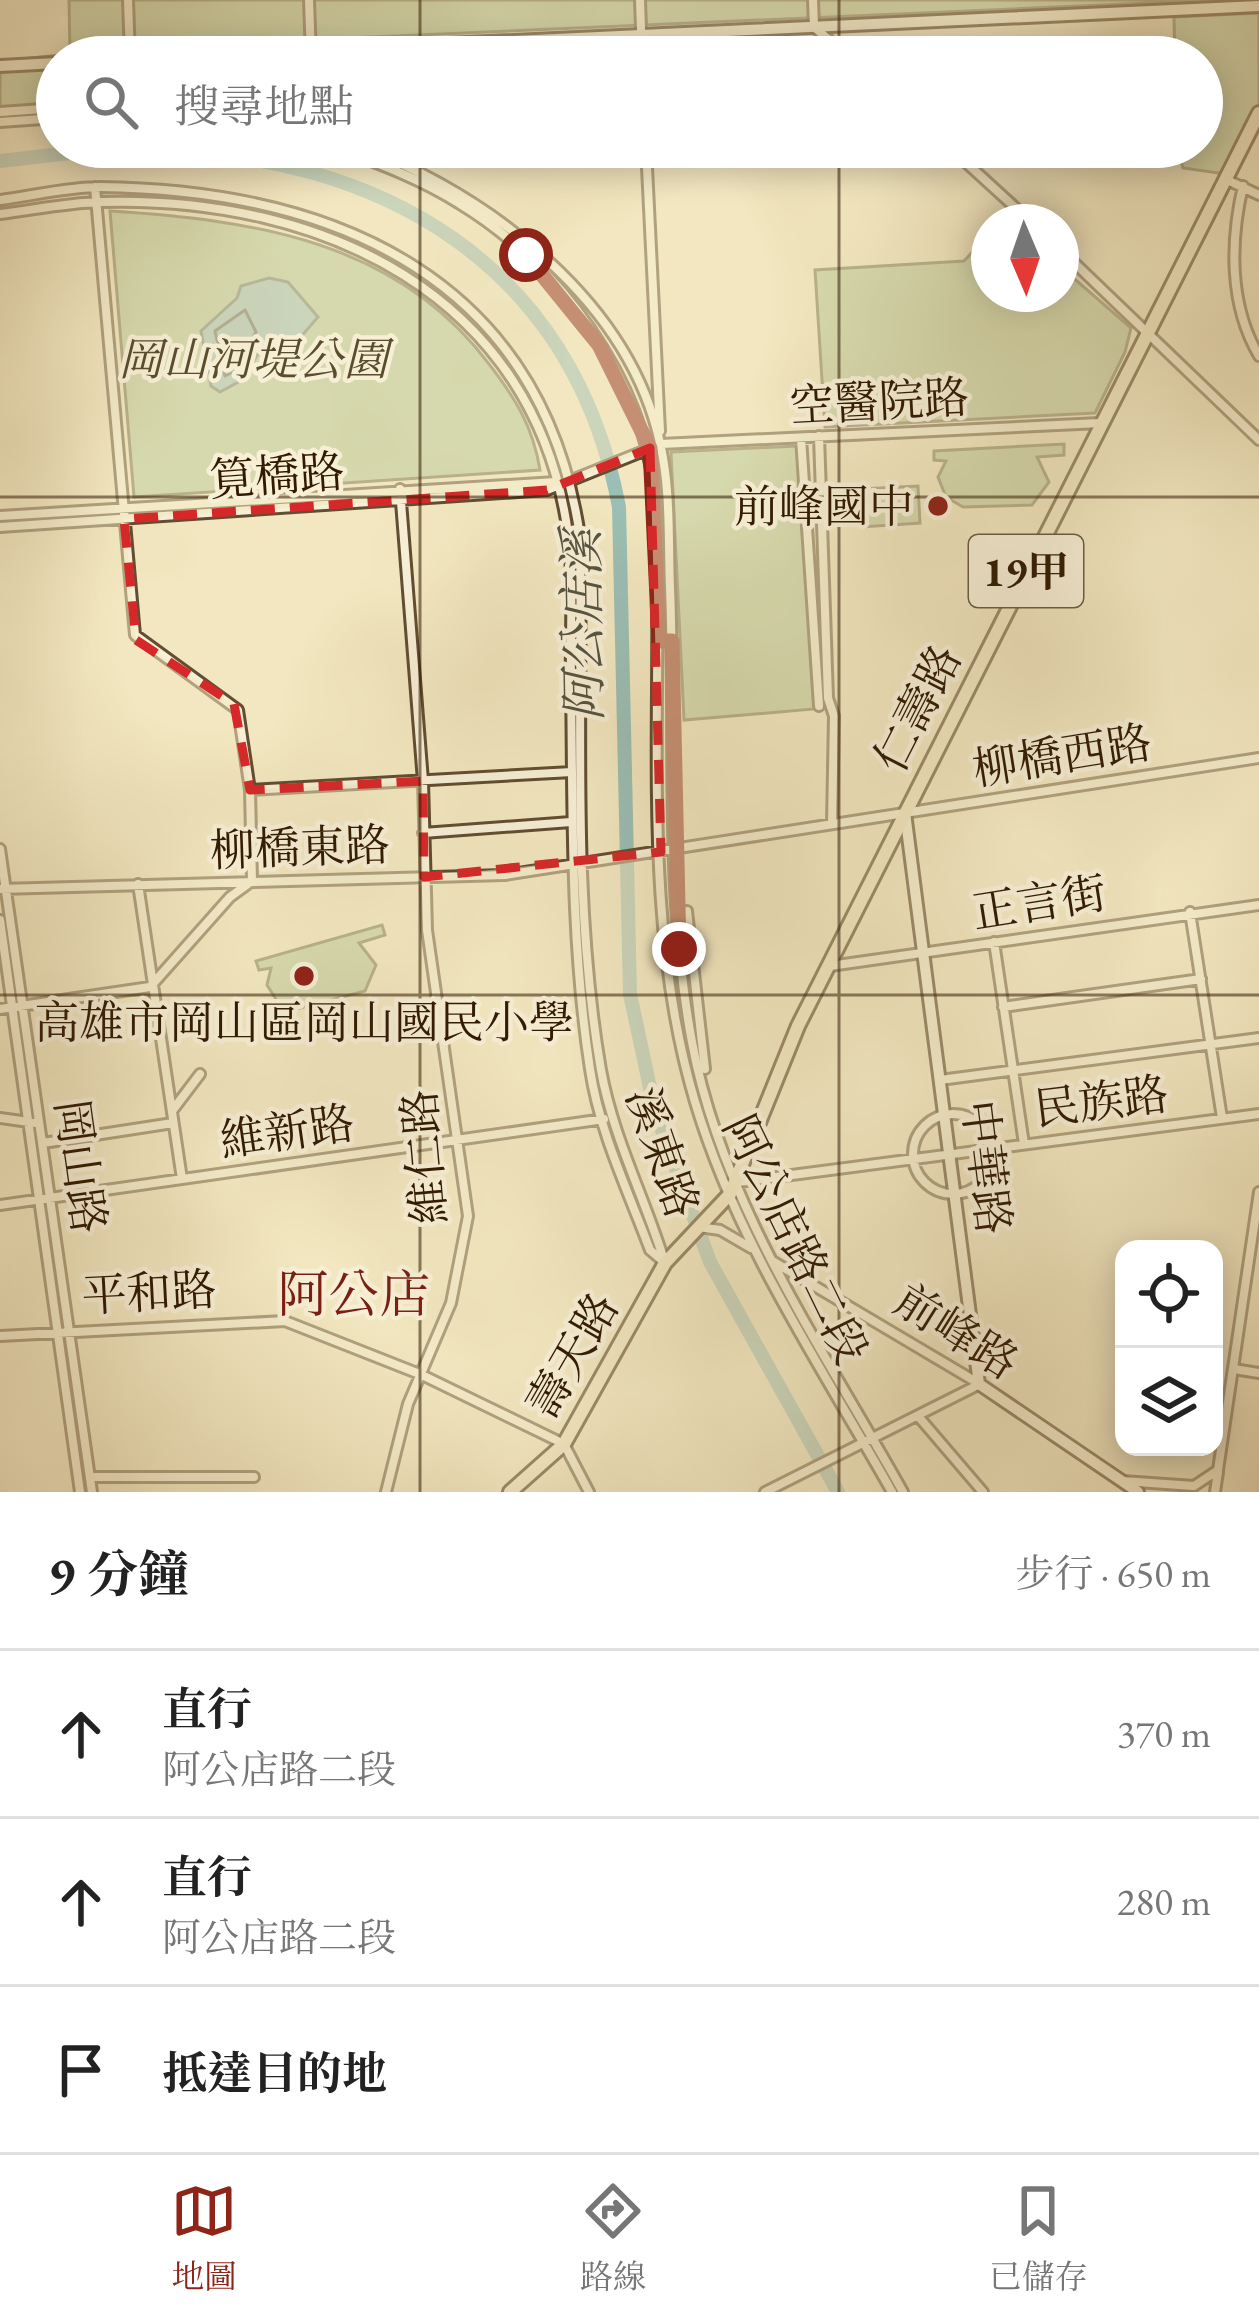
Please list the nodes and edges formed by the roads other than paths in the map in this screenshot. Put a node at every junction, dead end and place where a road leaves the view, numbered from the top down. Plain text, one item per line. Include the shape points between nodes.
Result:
1 (128, 0) edge
2 (308, 0) edge
3 (640, 0) edge
4 (813, 0) edge
5 (1164, 4) edge
6 (1259, 6) edge
7 (814, 27) junction
8 (129, 36) edge
9 (310, 36) edge
10 (641, 36) joint
11 (824, 36) edge
12 (36, 64) edge
13 (0, 66) edge
14 (36, 109) edge
15 (0, 112) edge
16 (1259, 113) edge
17 (36, 119) edge
18 (0, 122) edge
19 (381, 168) edge
20 (410, 168) edge
21 (647, 168) edge
22 (972, 168) edge
23 (1225, 179) junction
24 (1243, 186) junction
25 (95, 187) junction
26 (1259, 195) edge
27 (0, 200) edge
28 (96, 202) junction
29 (1011, 204) edge
30 (0, 214) edge
31 (1079, 267) edge
32 (565, 278) junction
33 (551, 280) junction
34 (1147, 329) junction
35 (1259, 356) edge
36 (1100, 423) junction
37 (819, 436) junction
38 (800, 437) junction
39 (1259, 440) edge
40 (661, 444) junction
41 (650, 448) junction
42 (571, 477) junction
43 (557, 483) junction
44 (401, 494) junction
45 (225, 506) junction
46 (123, 507) junction
47 (18, 514) junction
48 (0, 516) edge
49 (124, 519) junction
50 (19, 526) junction
51 (0, 527) edge
52 (809, 565) junction
53 (823, 565) junction
54 (659, 641) junction
55 (672, 641) junction
56 (819, 706) dead end
57 (660, 720) junction
58 (673, 720) junction
59 (1259, 758) edge
60 (572, 772) junction
61 (584, 772) junction
62 (422, 781) junction
63 (250, 790) junction
64 (905, 813) junction
65 (571, 822) junction
66 (832, 824) junction
67 (423, 833) junction
68 (0, 849) edge
69 (674, 849) junction
70 (657, 852) junction
71 (589, 864) junction
72 (571, 867) junction
73 (424, 877) junction
74 (252, 881) junction
75 (138, 884) junction
76 (3, 889) edge
77 (1259, 905) edge
78 (687, 911) dead end
79 (1190, 912) junction
80 (0, 920) edge
81 (994, 942) junction
82 (923, 952) junction
83 (829, 967) junction
84 (1201, 979) junction
85 (150, 987) junction
86 (19, 1006) junction
87 (1004, 1006) junction
88 (0, 1010) edge
89 (1259, 1038) edge
90 (1211, 1044) junction
91 (705, 1069) dead end
92 (1013, 1070) junction
93 (200, 1074) dead end
94 (940, 1080) junction
95 (1259, 1114) edge
96 (944, 1115) junction
97 (0, 1118) edge
98 (172, 1118) junction
99 (607, 1119) junction
100 (1222, 1119) junction
101 (38, 1124) junction
102 (460, 1140) junction
103 (40, 1143) junction
104 (1024, 1144) junction
105 (992, 1149) junction
106 (949, 1154) junction
107 (913, 1159) junction
108 (182, 1179) junction
109 (734, 1188) junction
110 (1259, 1192) edge
111 (955, 1194) junction
112 (48, 1198) junction
113 (0, 1204) edge
114 (698, 1227) junction
115 (754, 1250) junction
116 (773, 1261) junction
117 (665, 1263) junction
118 (64, 1329) junction
119 (0, 1336) edge
120 (824, 1353) junction
121 (814, 1359) junction
122 (1234, 1369) junction
123 (1259, 1373) edge
124 (422, 1375) junction
125 (979, 1384) junction
126 (918, 1416) junction
127 (869, 1441) junction
128 (565, 1444) junction
129 (1218, 1470) junction
130 (90, 1477) junction
131 (254, 1477) dead end
132 (1122, 1481) junction
133 (80, 1492) edge
134 (92, 1492) edge
135 (386, 1492) edge
136 (510, 1492) edge
137 (589, 1492) edge
138 (765, 1492) edge
139 (892, 1492) edge
140 (903, 1492) edge
141 (983, 1492) edge
142 (1138, 1492) edge
143 (1215, 1492) edge

1 - 8 street
2 - 9 street
3 - 10 street
4 - 7 street
5 - 6 main road
5 - 7 main road
7 - 10 main road
7 - 11 street
12 - 13 main road
14 - 15 street
16 - 23 main road, 仁壽路 / 19甲
17 - 18 street
19 - 33 street, 阿公店路二段 via 460,203
20 - 32 street, 阿公店路二段 via 460,190
21 - 40 street
22 - 29 street
23 - 24 street
23 - 34 main road, 仁壽路 / 19甲
24 - 26 street
24 - 35 street via 1236,284
25 - 27 street, 溪東路
25 - 28 street
25 - 42 street, 溪東路 via 259,206 340,227 432,274 519,366
28 - 30 street, 溪東路
28 - 43 street, 溪東路 via 260,217 375,256 426,285 507,369
28 - 46 street
31 - 34 street
32 - 33 street
32 - 40 street, 阿公店路二段 via 630,368
33 - 41 street, 阿公店路二段 via 609,360
34 - 36 main road, 仁壽路 / 19甲
34 - 39 street
36 - 37 street, 空醫院路
36 - 64 main road, 仁壽路 / 19甲
37 - 38 street, 空醫院路
37 - 53 street
38 - 40 street, 空醫院路
38 - 52 street
40 - 41 street, 空醫院路
40 - 55 street, 阿公店路二段
41 - 42 street, 筧橋路
41 - 54 street, 阿公店路二段
42 - 43 street, 筧橋路
42 - 61 street, 溪東路 via 580,536
43 - 44 street, 筧橋路
43 - 60 street, 溪東路 via 568,536
44 - 45 street, 筧橋路
44 - 62 street, 維仁路
45 - 46 street, 筧橋路
45 - 49 street, 筧橋路
46 - 47 street, 筧橋路
46 - 49 street
47 - 48 street, 筧橋路
47 - 50 street
49 - 50 street, 筧橋路
49 - 63 street via 136,640 238,710
50 - 51 street, 筧橋路
52 - 53 street
52 - 56 street
53 - 66 street
54 - 55 street
54 - 57 street, 阿公店路二段
55 - 58 street, 阿公店路二段
57 - 58 street
57 - 70 street, 阿公店路二段
58 - 69 street, 阿公店路二段
59 - 64 street, 柳橋西路
60 - 61 street
60 - 62 street
60 - 65 street, 溪東路
61 - 71 street, 溪東路
62 - 63 street
62 - 67 street, 維仁路
63 - 74 street
64 - 66 street, 柳橋西路
64 - 82 main road, 中華路
64 - 83 main road, 仁壽路 / 19甲
65 - 67 street
65 - 72 street, 溪東路
66 - 69 street, 柳橋西路
67 - 73 street, 維仁路
68 - 76 street, 岡山路
69 - 70 street, 柳橋西路
69 - 109 street, 阿公店路二段 via 692,1046
70 - 71 street, 柳橋西路
70 - 109 street, 阿公店路二段 via 681,1047 696,1106
71 - 72 street, 柳橋東路
71 - 99 street, 溪東路
72 - 73 street, 柳橋東路
72 - 99 street, 溪東路 via 584,1025
73 - 74 street, 柳橋東路
73 - 102 street, 維仁路
74 - 75 street, 柳橋東路
74 - 85 street
75 - 76 street, 柳橋東路
75 - 85 street
76 - 86 street, 岡山路
77 - 79 street, 正言街
78 - 91 street
79 - 81 street, 正言街
79 - 84 street
80 - 86 street, 岡山路
81 - 82 street, 正言街
81 - 87 street
82 - 83 street, 正言街
82 - 94 main road, 中華路
83 - 109 main road, 仁壽路 / 19甲
84 - 87 street
84 - 90 street
85 - 86 street
85 - 98 street
86 - 88 street
86 - 101 street, 岡山路
87 - 92 street
89 - 90 street
90 - 92 street
90 - 100 street
92 - 94 street
92 - 104 street
93 - 98 street
94 - 96 main road, 中華路
95 - 100 street, 民族路
96 - 105 street via 972,1119
96 - 106 main road, 中華路
96 - 107 street via 917,1135
97 - 101 street
98 - 103 street
98 - 108 street
99 - 102 street, 維新路
99 - 117 street, 溪東路
100 - 104 street, 民族路
101 - 103 street, 岡山路
102 - 108 street, 維新路
102 - 124 street, 維仁路 via 465,1249
103 - 112 street, 岡山路
104 - 105 street, 民族路
105 - 106 street, 民族路
105 - 111 street via 980,1183
106 - 107 street, 民族路
106 - 111 main road, 中華路
107 - 109 street, 民族路
107 - 111 street via 923,1181
108 - 112 street, 維新路
109 - 114 main road, 仁壽路 / 19甲
109 - 115 street, 阿公店路二段
109 - 116 street, 阿公店路二段
110 - 122 street
111 - 125 main road, 中華路
112 - 113 street, 維新路
112 - 118 street, 岡山路
114 - 115 street, 前峰路
114 - 117 main road, 壽天路 / 19甲
115 - 116 street, 前峰路
115 - 121 street, 阿公店路二段
116 - 120 street, 阿公店路二段
116 - 125 street, 前峰路
117 - 128 main road, 壽天路 / 19甲
118 - 119 street, 平和路
118 - 124 street, 平和路 via 285,1321
118 - 130 street, 岡山路
118 - 133 street, 岡山路
120 - 121 street
120 - 127 street, 阿公店路二段
121 - 127 street, 阿公店路二段
122 - 123 street
122 - 129 street
124 - 128 street, 平和路
124 - 135 street, 維仁路
125 - 126 street
125 - 132 main road, 前峰路
126 - 127 street
126 - 141 street
127 - 138 street
127 - 139 street, 阿公店路二段
127 - 140 street, 阿公店路二段
128 - 136 main road, 壽天路 / 19甲
128 - 137 street
129 - 132 street via 1194,1486
129 - 143 street
130 - 131 street
130 - 134 street, 岡山路
132 - 142 main road, 前峰路

